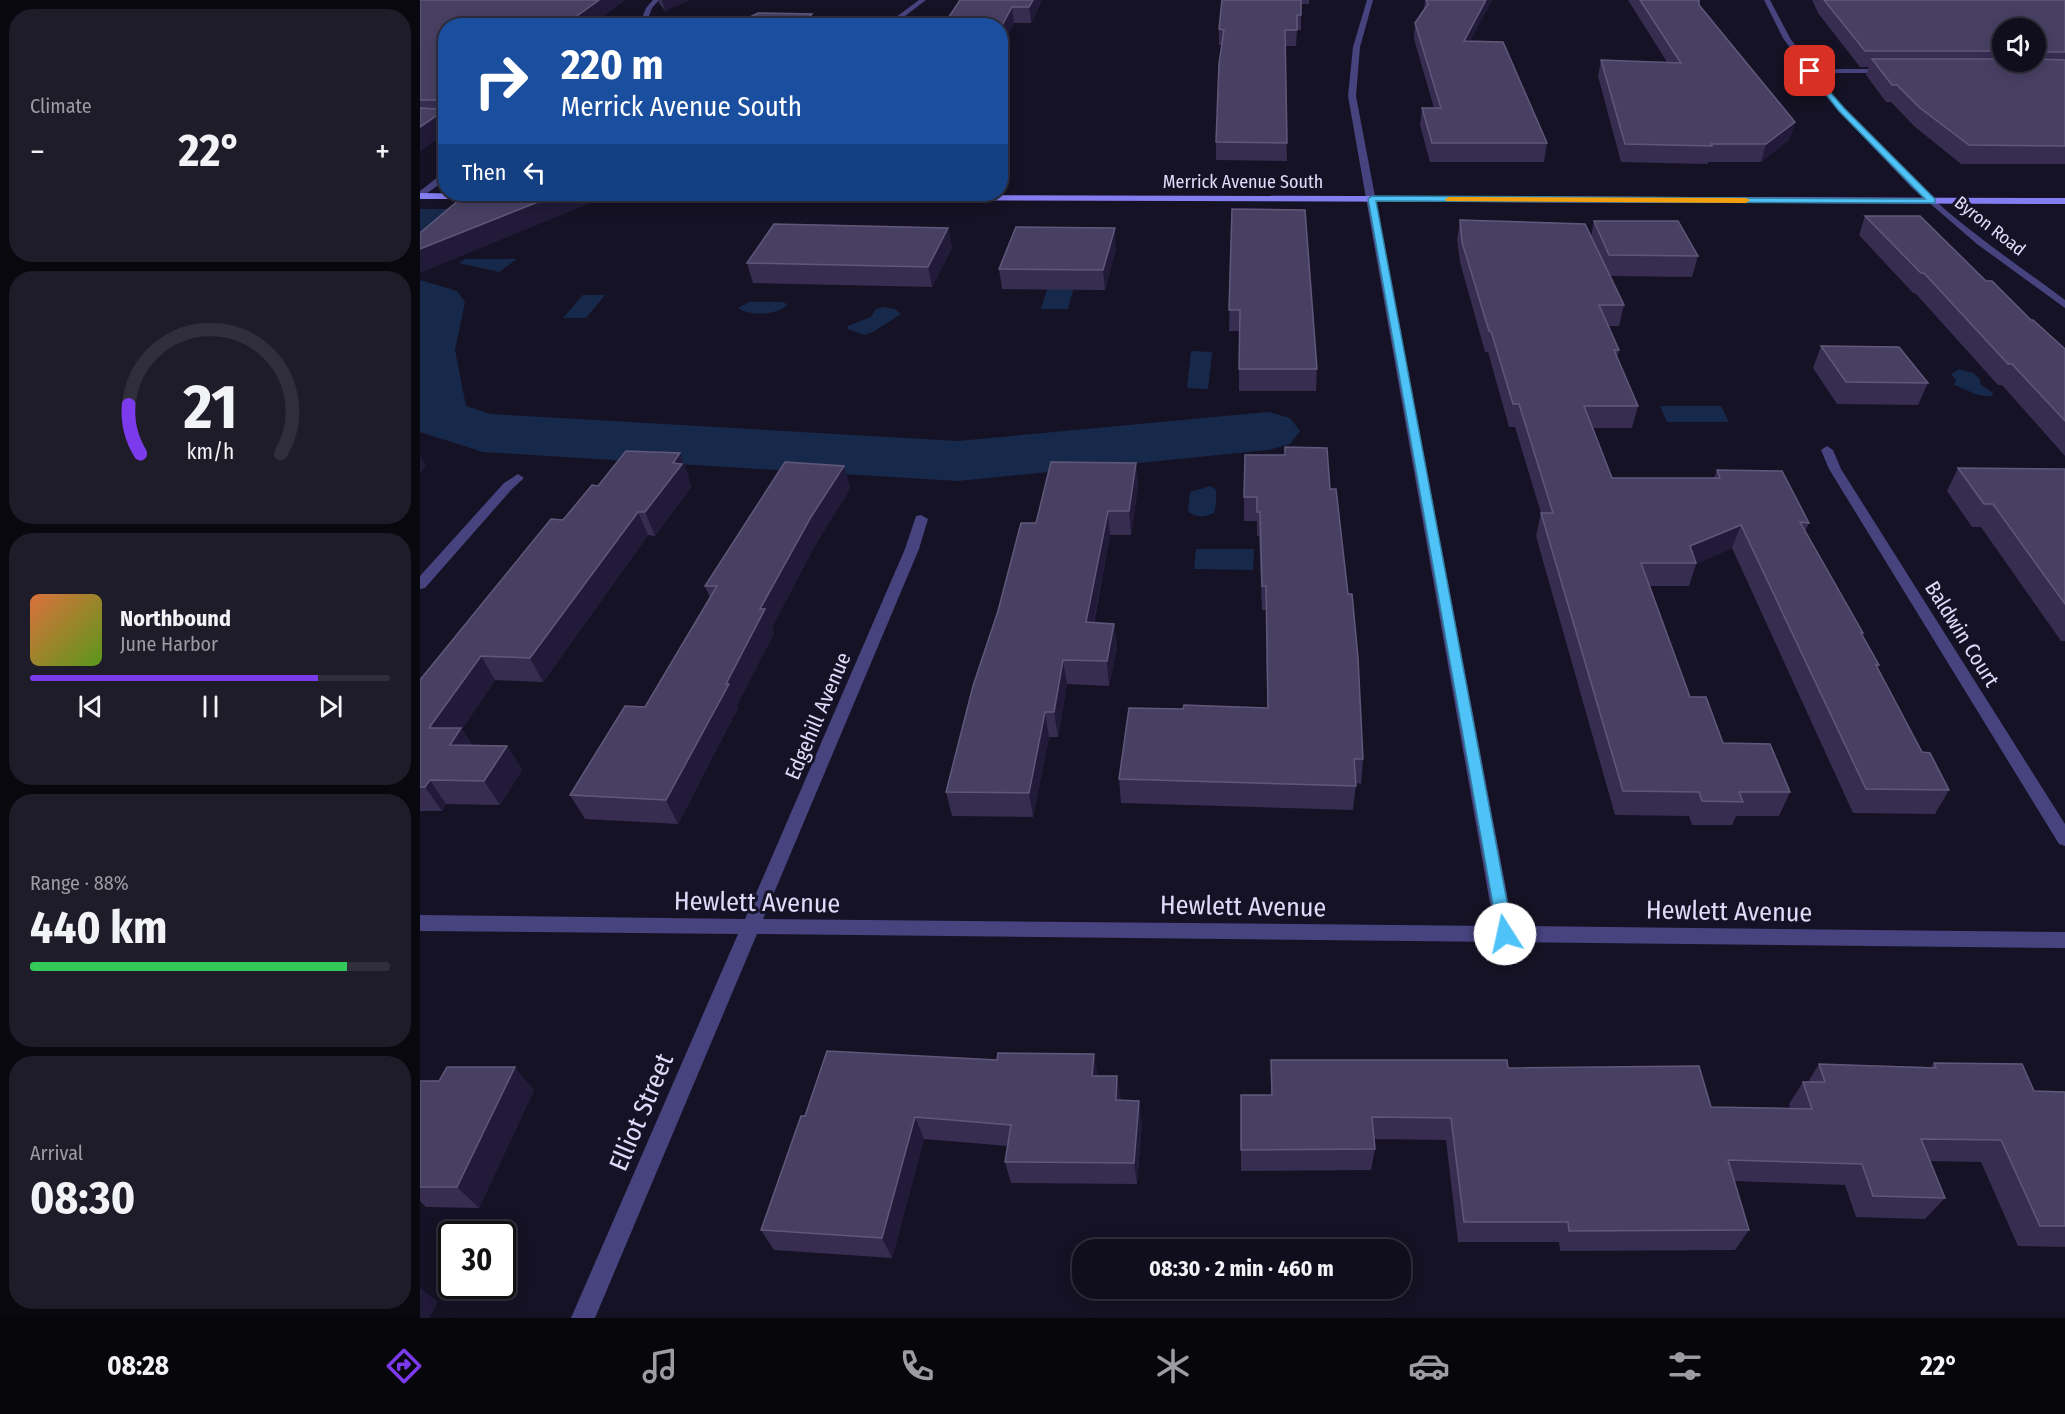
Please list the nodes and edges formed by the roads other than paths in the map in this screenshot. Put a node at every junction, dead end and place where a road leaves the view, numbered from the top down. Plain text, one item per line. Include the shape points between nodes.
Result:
1 (656, 0) edge
2 (923, 0) edge
3 (1370, 0) edge
4 (1767, 0) edge
5 (645, 18) edge
6 (898, 18) edge
7 (1810, 71) junction
8 (1903, 71) edge
9 (438, 181) edge
10 (420, 196) edge
11 (438, 196) edge
12 (1008, 197) edge
13 (1372, 199) junction
14 (1932, 201) junction
15 (2065, 201) edge
16 (2065, 305) edge
17 (1827, 450) dead end
18 (518, 478) dead end
19 (921, 519) dead end
20 (420, 585) edge
21 (2065, 839) edge
22 (420, 923) edge
23 (750, 927) junction
24 (1505, 934) junction
25 (2065, 940) edge
26 (583, 1318) edge

1 - 5 street
2 - 6 street
3 - 13 street via 1353,55 1352,96
4 - 7 street, Byron Road
7 - 8 street
7 - 14 street, Byron Road via 1842,110
9 - 10 street
10 - 11 street
12 - 13 street, Merrick Avenue South
13 - 14 street, Merrick Avenue South
13 - 24 street
14 - 15 street, Merrick Avenue South
14 - 16 street, Byron Road
17 - 21 street, Baldwin Court via 1834,469
18 - 20 street
19 - 23 street, Edgehill Avenue via 912,549
22 - 23 street, Hewlett Avenue
23 - 24 street, Hewlett Avenue
23 - 26 street, Elliot Street
24 - 25 street, Hewlett Avenue

